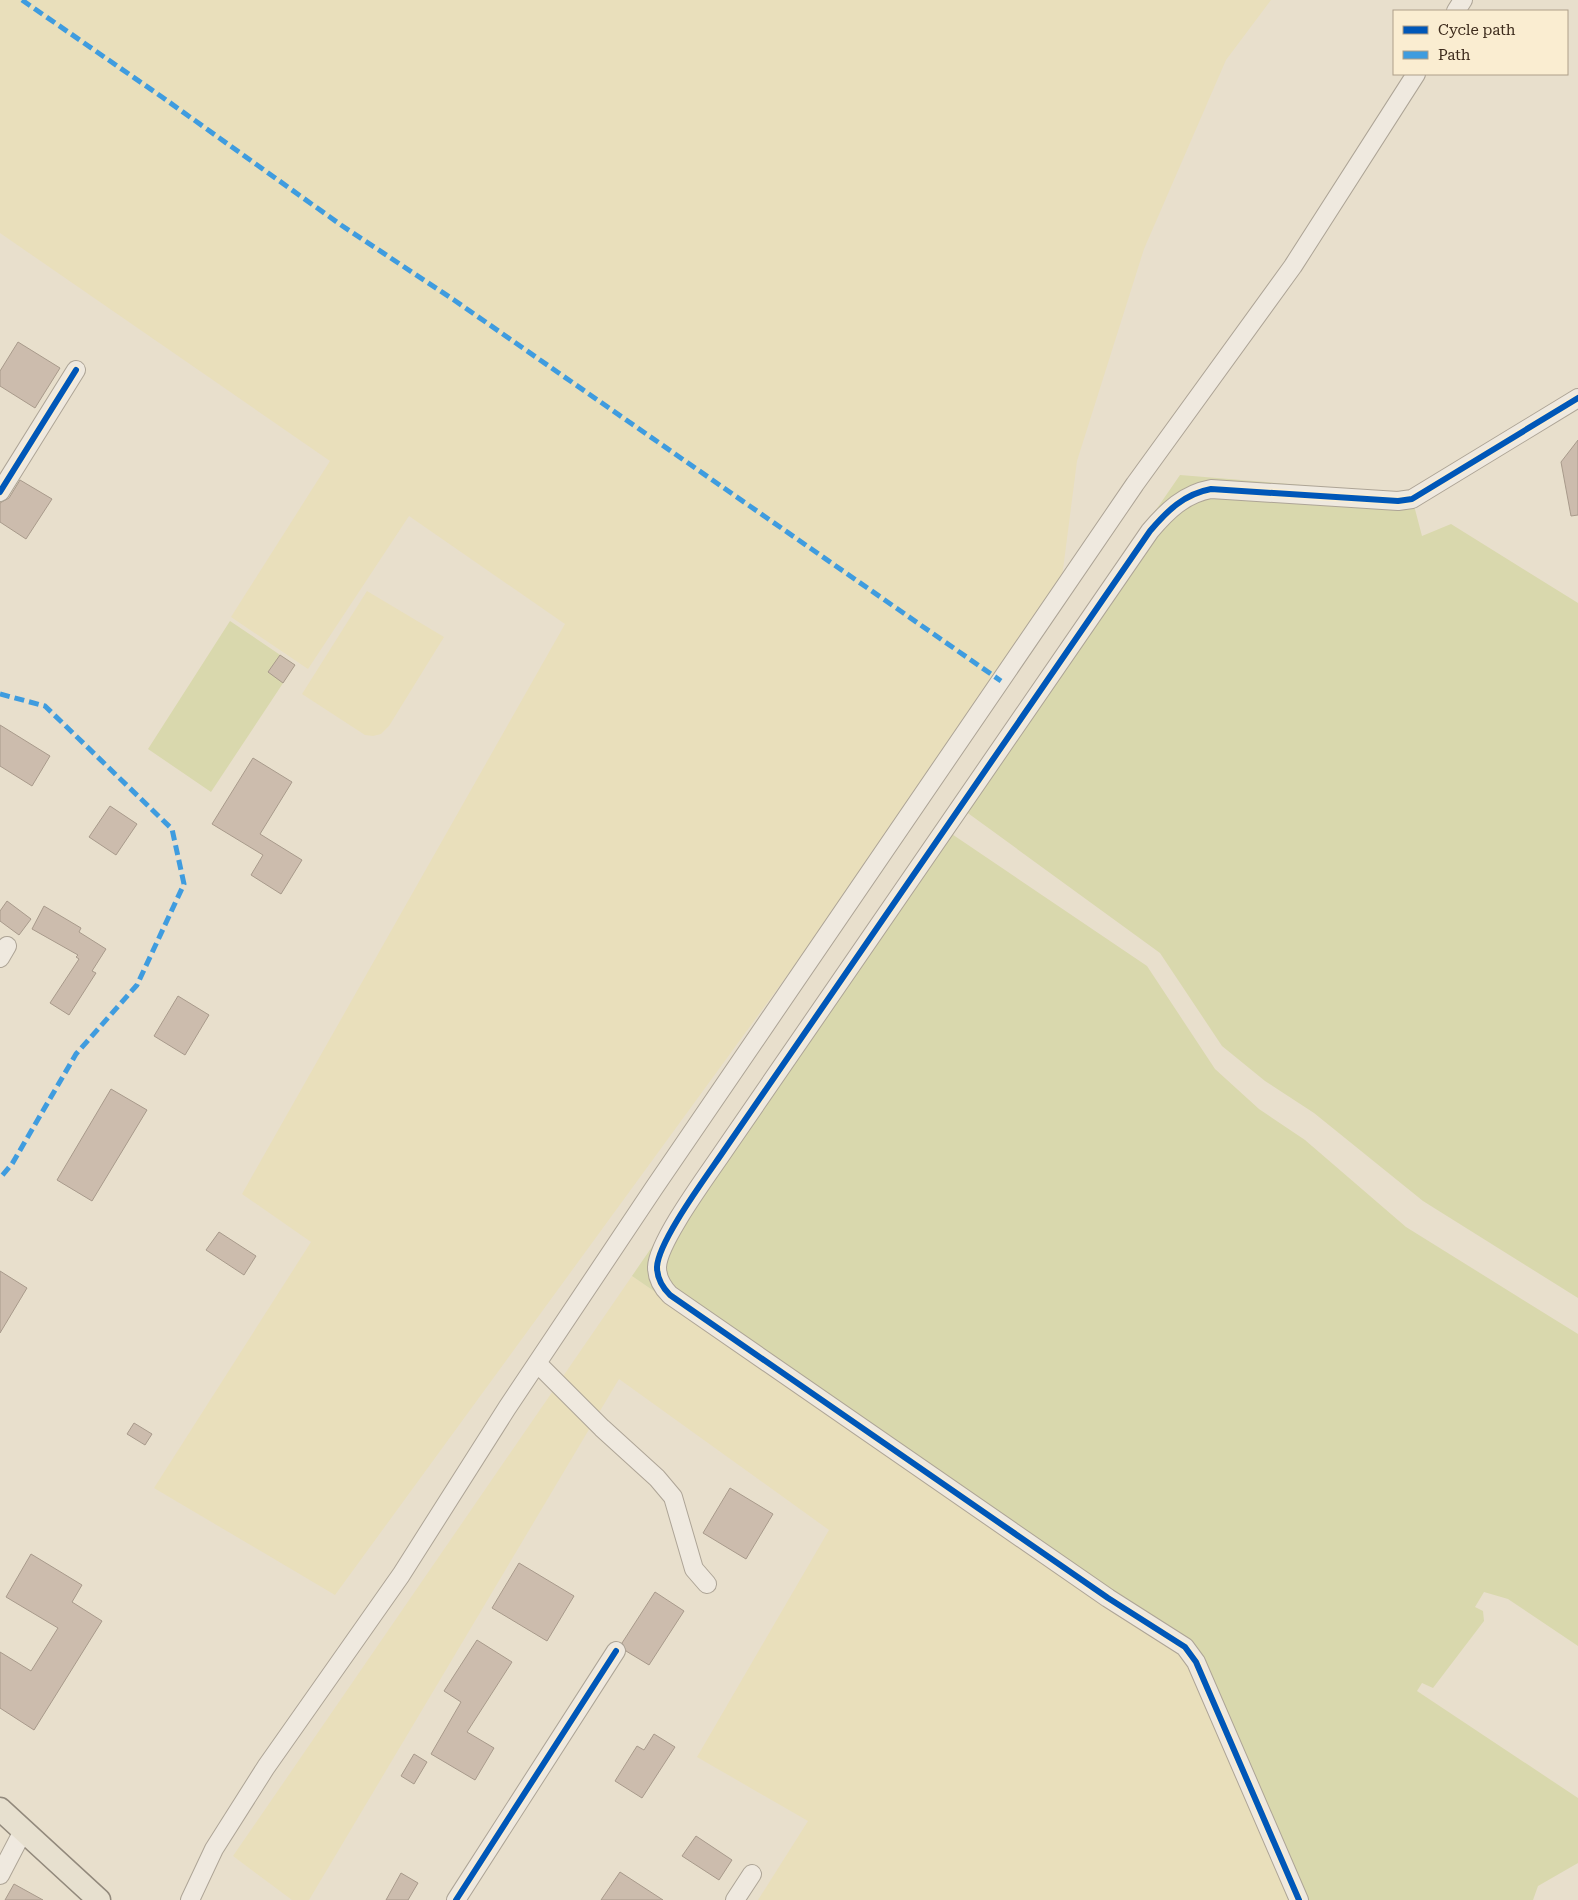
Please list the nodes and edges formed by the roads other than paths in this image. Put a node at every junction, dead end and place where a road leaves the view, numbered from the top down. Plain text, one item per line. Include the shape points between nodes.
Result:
1 (1415, 75) edge
2 (76, 370) dead end
3 (1578, 398) edge
4 (0, 492) edge
5 (537, 1363) junction
6 (707, 1584) dead end
7 (616, 1651) dead end
8 (0, 1809) edge
9 (23, 1830) junction
10 (752, 1874) dead end
11 (0, 1875) edge
12 (187, 1899) edge
13 (99, 1900) edge
14 (456, 1900) edge
15 (735, 1900) edge
16 (1299, 1900) edge

1 - 5 street via 1293,266 1135,484
2 - 4 street
3 - 16 street via 1412,499 1398,501 1211,489 1182,500 1165,514 1150,531 725,1149 673,1229 658,1260 658,1276 670,1295 1108,1598 1185,1647 1196,1662
5 - 6 street via 673,1497 694,1570
5 - 12 street via 400,1575 266,1766
7 - 14 street
8 - 9 main road
9 - 11 street
9 - 13 main road
10 - 15 street

